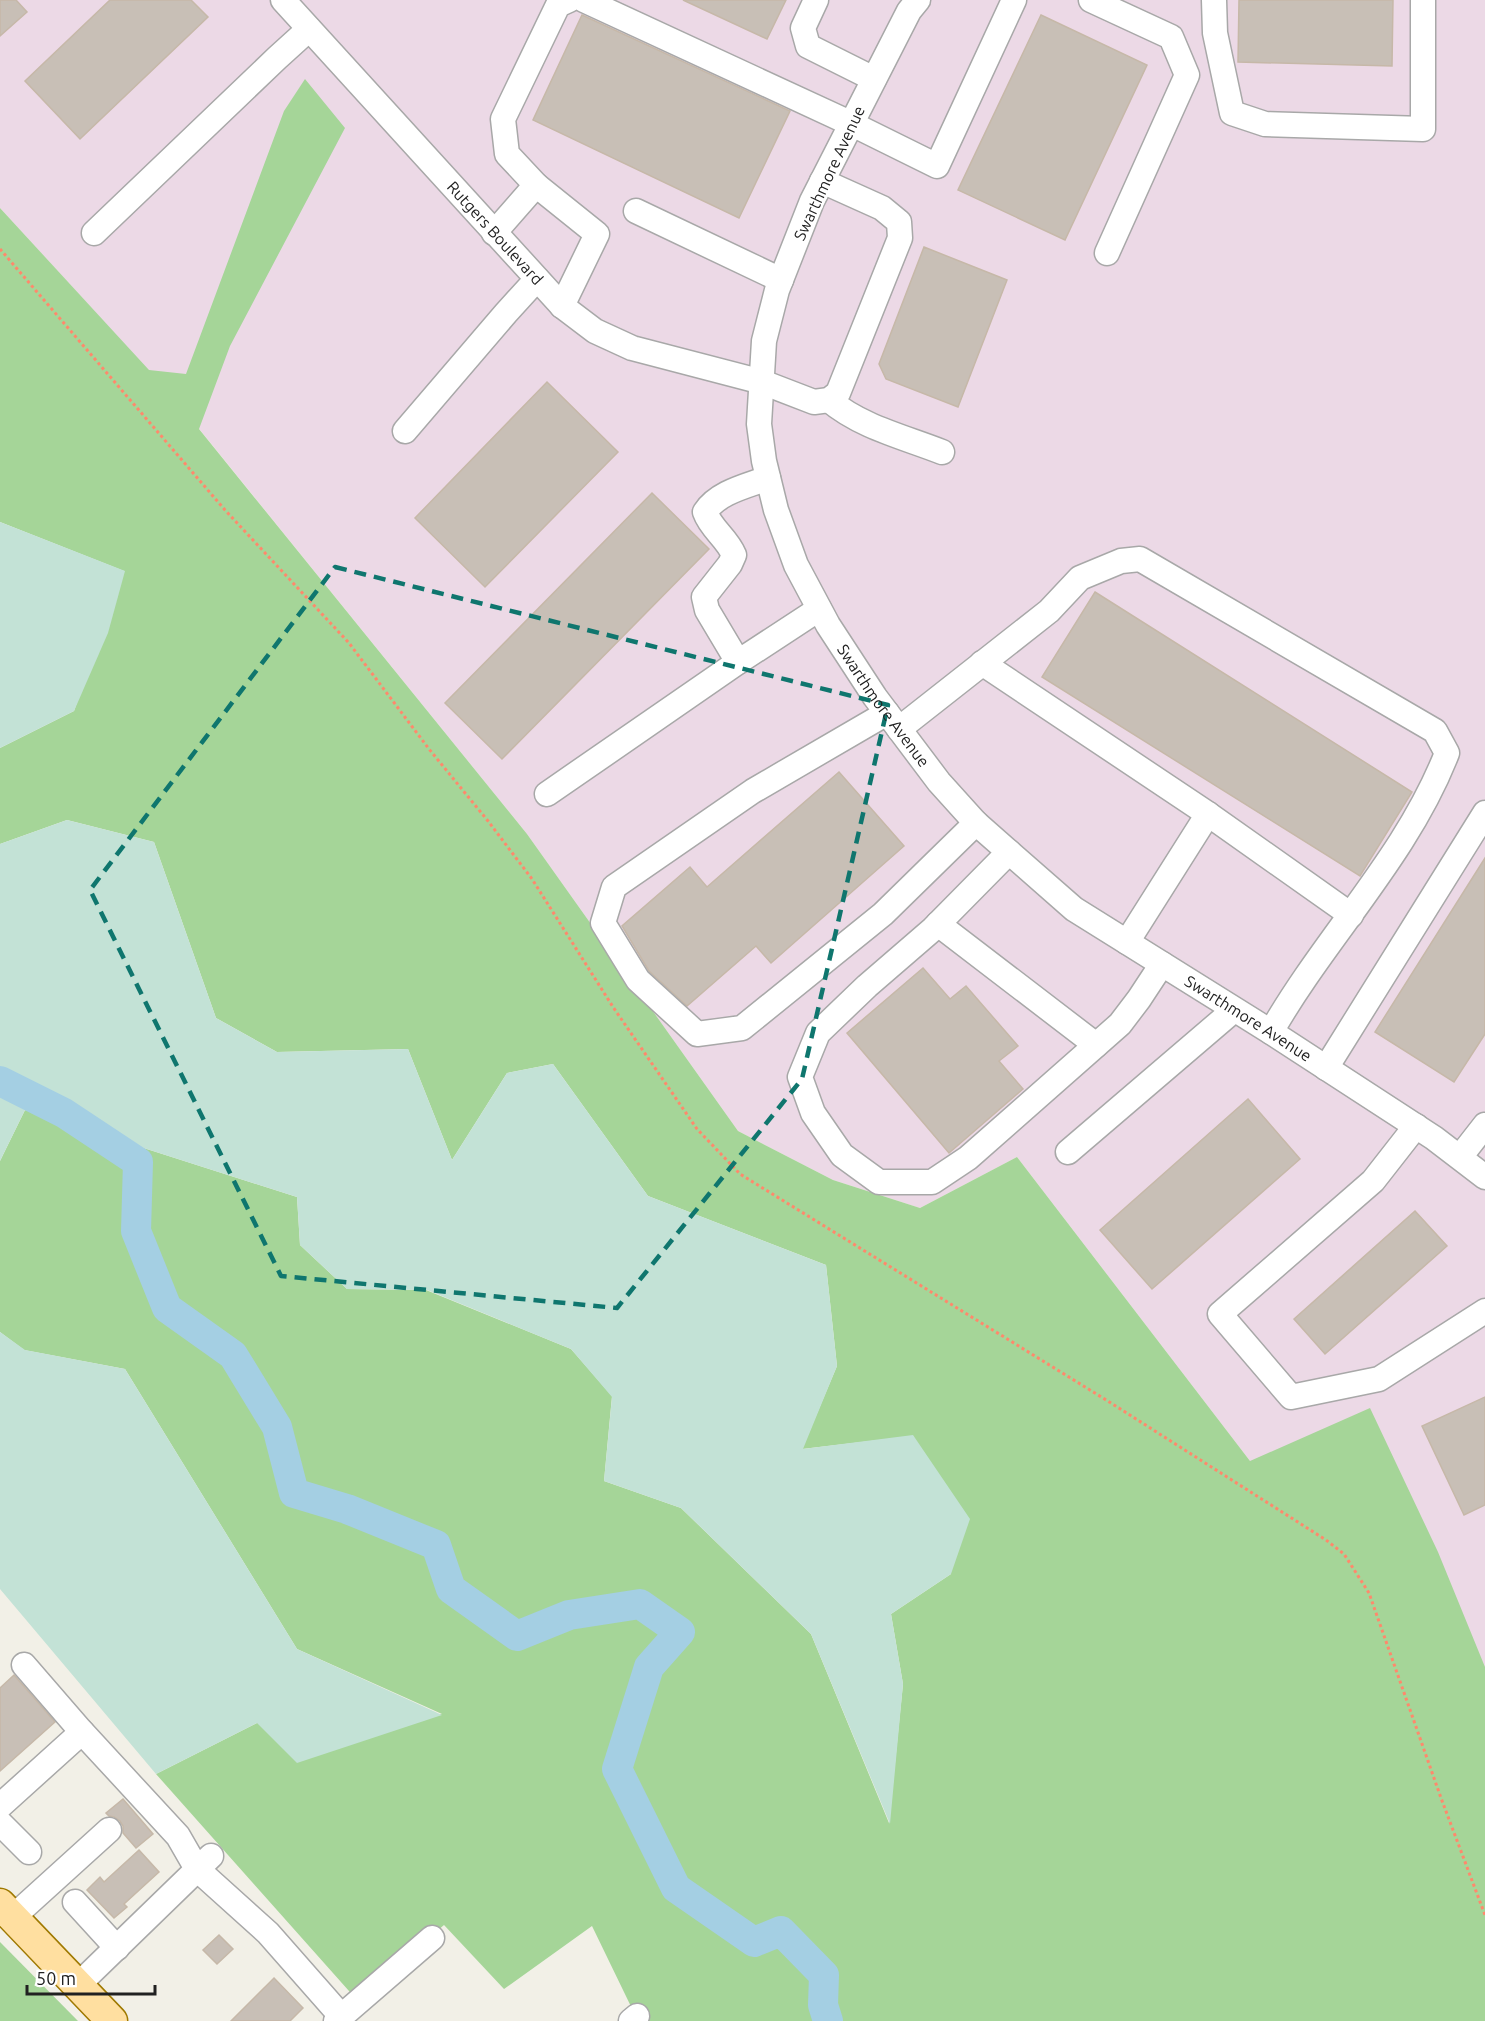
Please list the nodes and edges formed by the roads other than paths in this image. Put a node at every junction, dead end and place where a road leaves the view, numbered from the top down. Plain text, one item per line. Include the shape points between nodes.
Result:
1 (283, 0) edge
2 (584, 0) edge
3 (816, 0) edge
4 (918, 0) edge
5 (1014, 0) edge
6 (1091, 0) edge
7 (1214, 0) edge
8 (1423, 0) edge
9 (563, 2) edge
10 (309, 29) junction
11 (874, 79) junction
12 (852, 124) junction
13 (822, 181) junction
14 (536, 185) junction
15 (636, 211) dead end
16 (94, 233) dead end
17 (494, 233) junction
18 (1107, 253) dead end
19 (537, 279) junction
20 (781, 280) junction
21 (562, 306) junction
22 (762, 382) junction
23 (829, 400) junction
24 (405, 430) dead end
25 (942, 452) dead end
26 (768, 478) junction
27 (819, 609) junction
28 (738, 662) junction
29 (982, 663) junction
30 (893, 721) junction
31 (547, 794) dead end
32 (1485, 813) edge
33 (1208, 814) junction
34 (976, 823) junction
35 (1009, 852) junction
36 (1351, 915) junction
37 (938, 924) junction
38 (1127, 942) junction
39 (1162, 964) junction
40 (1234, 1010) junction
41 (1271, 1032) junction
42 (1096, 1045) junction
43 (1326, 1068) junction
44 (1485, 1125) edge
45 (1416, 1126) junction
46 (1068, 1152) dead end
47 (1460, 1158) junction
48 (1485, 1177) edge
49 (1485, 1311) edge
50 (24, 1665) dead end
51 (82, 1732) junction
52 (0, 1806) edge
53 (0, 1823) edge
54 (109, 1830) dead end
55 (29, 1852) dead end
56 (204, 1862) junction
57 (75, 1902) dead end
58 (6, 1911) edge
59 (432, 1938) dead end
60 (117, 1948) junction
61 (78, 1985) junction
62 (338, 2019) edge
63 (112, 2021) edge

1 - 10 street, Rutgers Boulevard
2 - 12 street
3 - 11 street via 803,28 808,46
4 - 11 street, Swarthmore Avenue
5 - 12 street via 937,166
6 - 18 street via 1171,37 1187,75
7 - 8 street via 1215,33 1232,113 1265,124 1423,129
9 - 14 street via 503,119 507,154
10 - 16 street
10 - 17 street, Rutgers Boulevard
11 - 12 street, Swarthmore Avenue
12 - 13 street, Swarthmore Avenue
13 - 20 street, Swarthmore Avenue
13 - 23 street via 882,208 899,222 900,238 838,393
14 - 17 street
14 - 21 street via 597,234
15 - 20 street
17 - 19 street, Rutgers Boulevard
19 - 21 street, Rutgers Boulevard
19 - 24 street
20 - 22 street, Swarthmore Avenue via 764,340
21 - 22 street, Rutgers Boulevard via 595,331 632,348
22 - 23 street, Rutgers Boulevard via 814,402
22 - 26 street, Swarthmore Avenue via 759,424
23 - 25 street via 865,423
26 - 27 street, Swarthmore Avenue via 796,565
26 - 28 street via 721,496 705,512 734,555 704,597 707,610
27 - 28 street
27 - 30 street, Swarthmore Avenue
28 - 31 street
29 - 30 street
29 - 33 street
29 - 36 street via 1049,611 1080,578 1121,561 1140,559 1435,731 1447,753 1440,771 1415,818
30 - 34 street, Swarthmore Avenue
30 - 34 street via 753,791 614,887 603,923 638,980 697,1034 742,1028 883,914
32 - 43 street
33 - 36 street
33 - 38 street
34 - 35 street, Swarthmore Avenue
35 - 37 street
35 - 38 street, Swarthmore Avenue via 1074,909
36 - 41 street via 1291,996
37 - 42 street
37 - 42 street via 818,1033 800,1077 813,1113 842,1155 879,1182 932,1182 968,1158
38 - 39 street, Swarthmore Avenue
39 - 40 street, Swarthmore Avenue
39 - 42 street via 1120,1024
40 - 41 street, Swarthmore Avenue
40 - 46 street
41 - 43 street, Swarthmore Avenue
43 - 45 street, Swarthmore Avenue
44 - 47 street
45 - 47 street, Swarthmore Avenue
45 - 49 street via 1373,1180 1220,1314 1291,1397 1380,1379
47 - 48 street, Swarthmore Avenue
50 - 51 street
51 - 52 street
51 - 56 street
53 - 55 street
54 - 58 street
56 - 60 street
56 - 62 street
57 - 60 street
58 - 61 main road
59 - 62 street
60 - 61 street
61 - 63 main road

